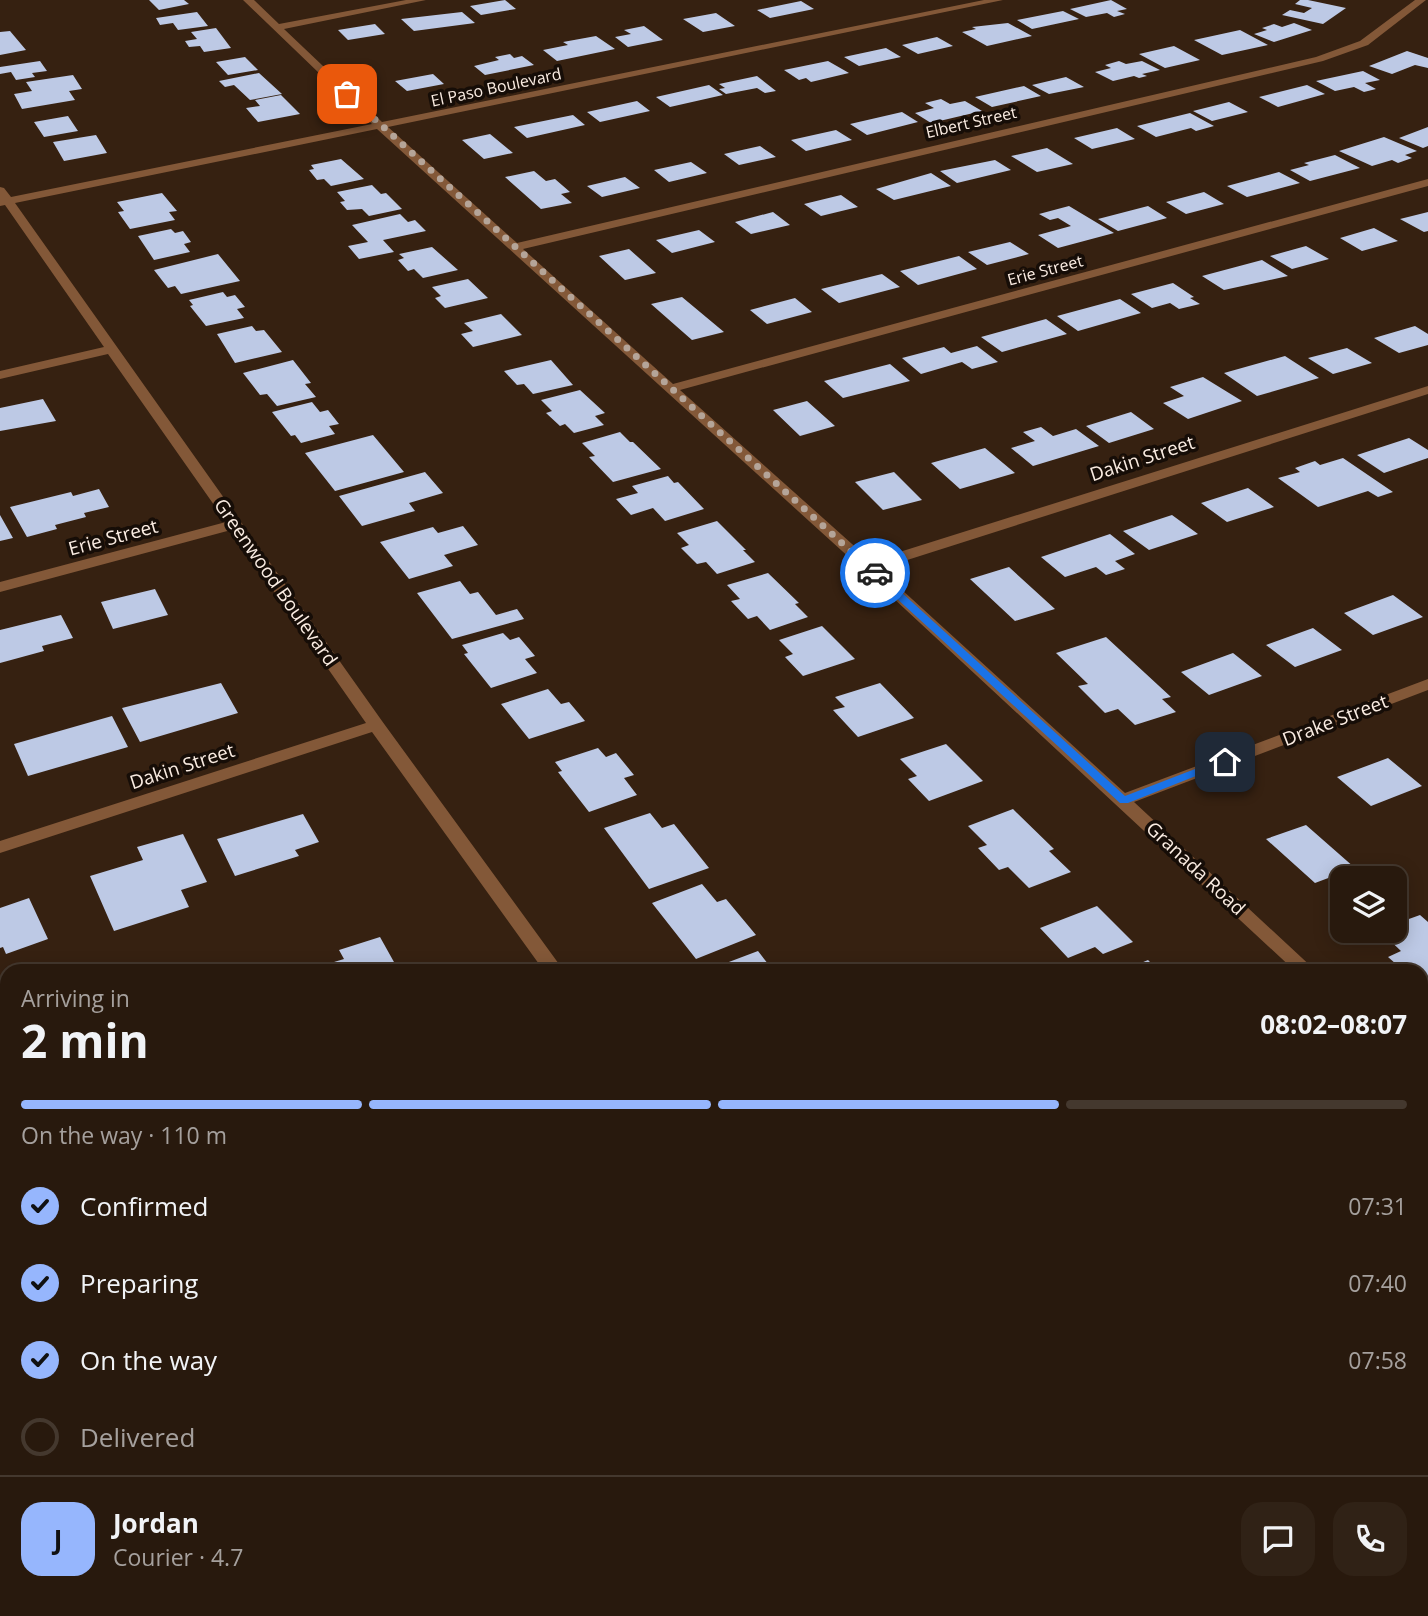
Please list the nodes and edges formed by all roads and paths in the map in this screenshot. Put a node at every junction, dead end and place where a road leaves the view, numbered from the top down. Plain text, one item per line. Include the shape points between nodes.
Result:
1 (248, 0) edge
2 (421, 0) edge
3 (998, 0) edge
4 (1421, 0) edge
5 (278, 27) junction
6 (381, 127) junction
7 (1428, 183) edge
8 (3, 199) edge
9 (515, 247) junction
10 (111, 349) junction
11 (0, 375) edge
12 (670, 389) junction
13 (1428, 390) edge
14 (236, 524) junction
15 (868, 567) junction
16 (0, 587) edge
17 (1428, 684) edge
18 (376, 725) junction
19 (1124, 800) junction
20 (0, 847) edge
21 (549, 964) edge
22 (1300, 964) edge

1 - 5 street, Granada Road
2 - 5 street
3 - 6 street, El Paso Boulevard
4 - 9 street, Elbert Street via 1364,43 1319,59
5 - 6 street, Granada Road
6 - 8 street, El Paso Boulevard
6 - 9 street, Granada Road
7 - 12 street, Erie Street
8 - 10 street, Greenwood Boulevard
9 - 12 street, Granada Road
10 - 11 street
10 - 14 street, Greenwood Boulevard
12 - 15 street, Granada Road
13 - 15 street, Dakin Street
14 - 16 street, Erie Street
14 - 18 street, Greenwood Boulevard
15 - 19 street, Granada Road
17 - 19 street, Drake Street
18 - 20 street, Dakin Street
18 - 21 street, Greenwood Boulevard
19 - 22 street, Granada Road

